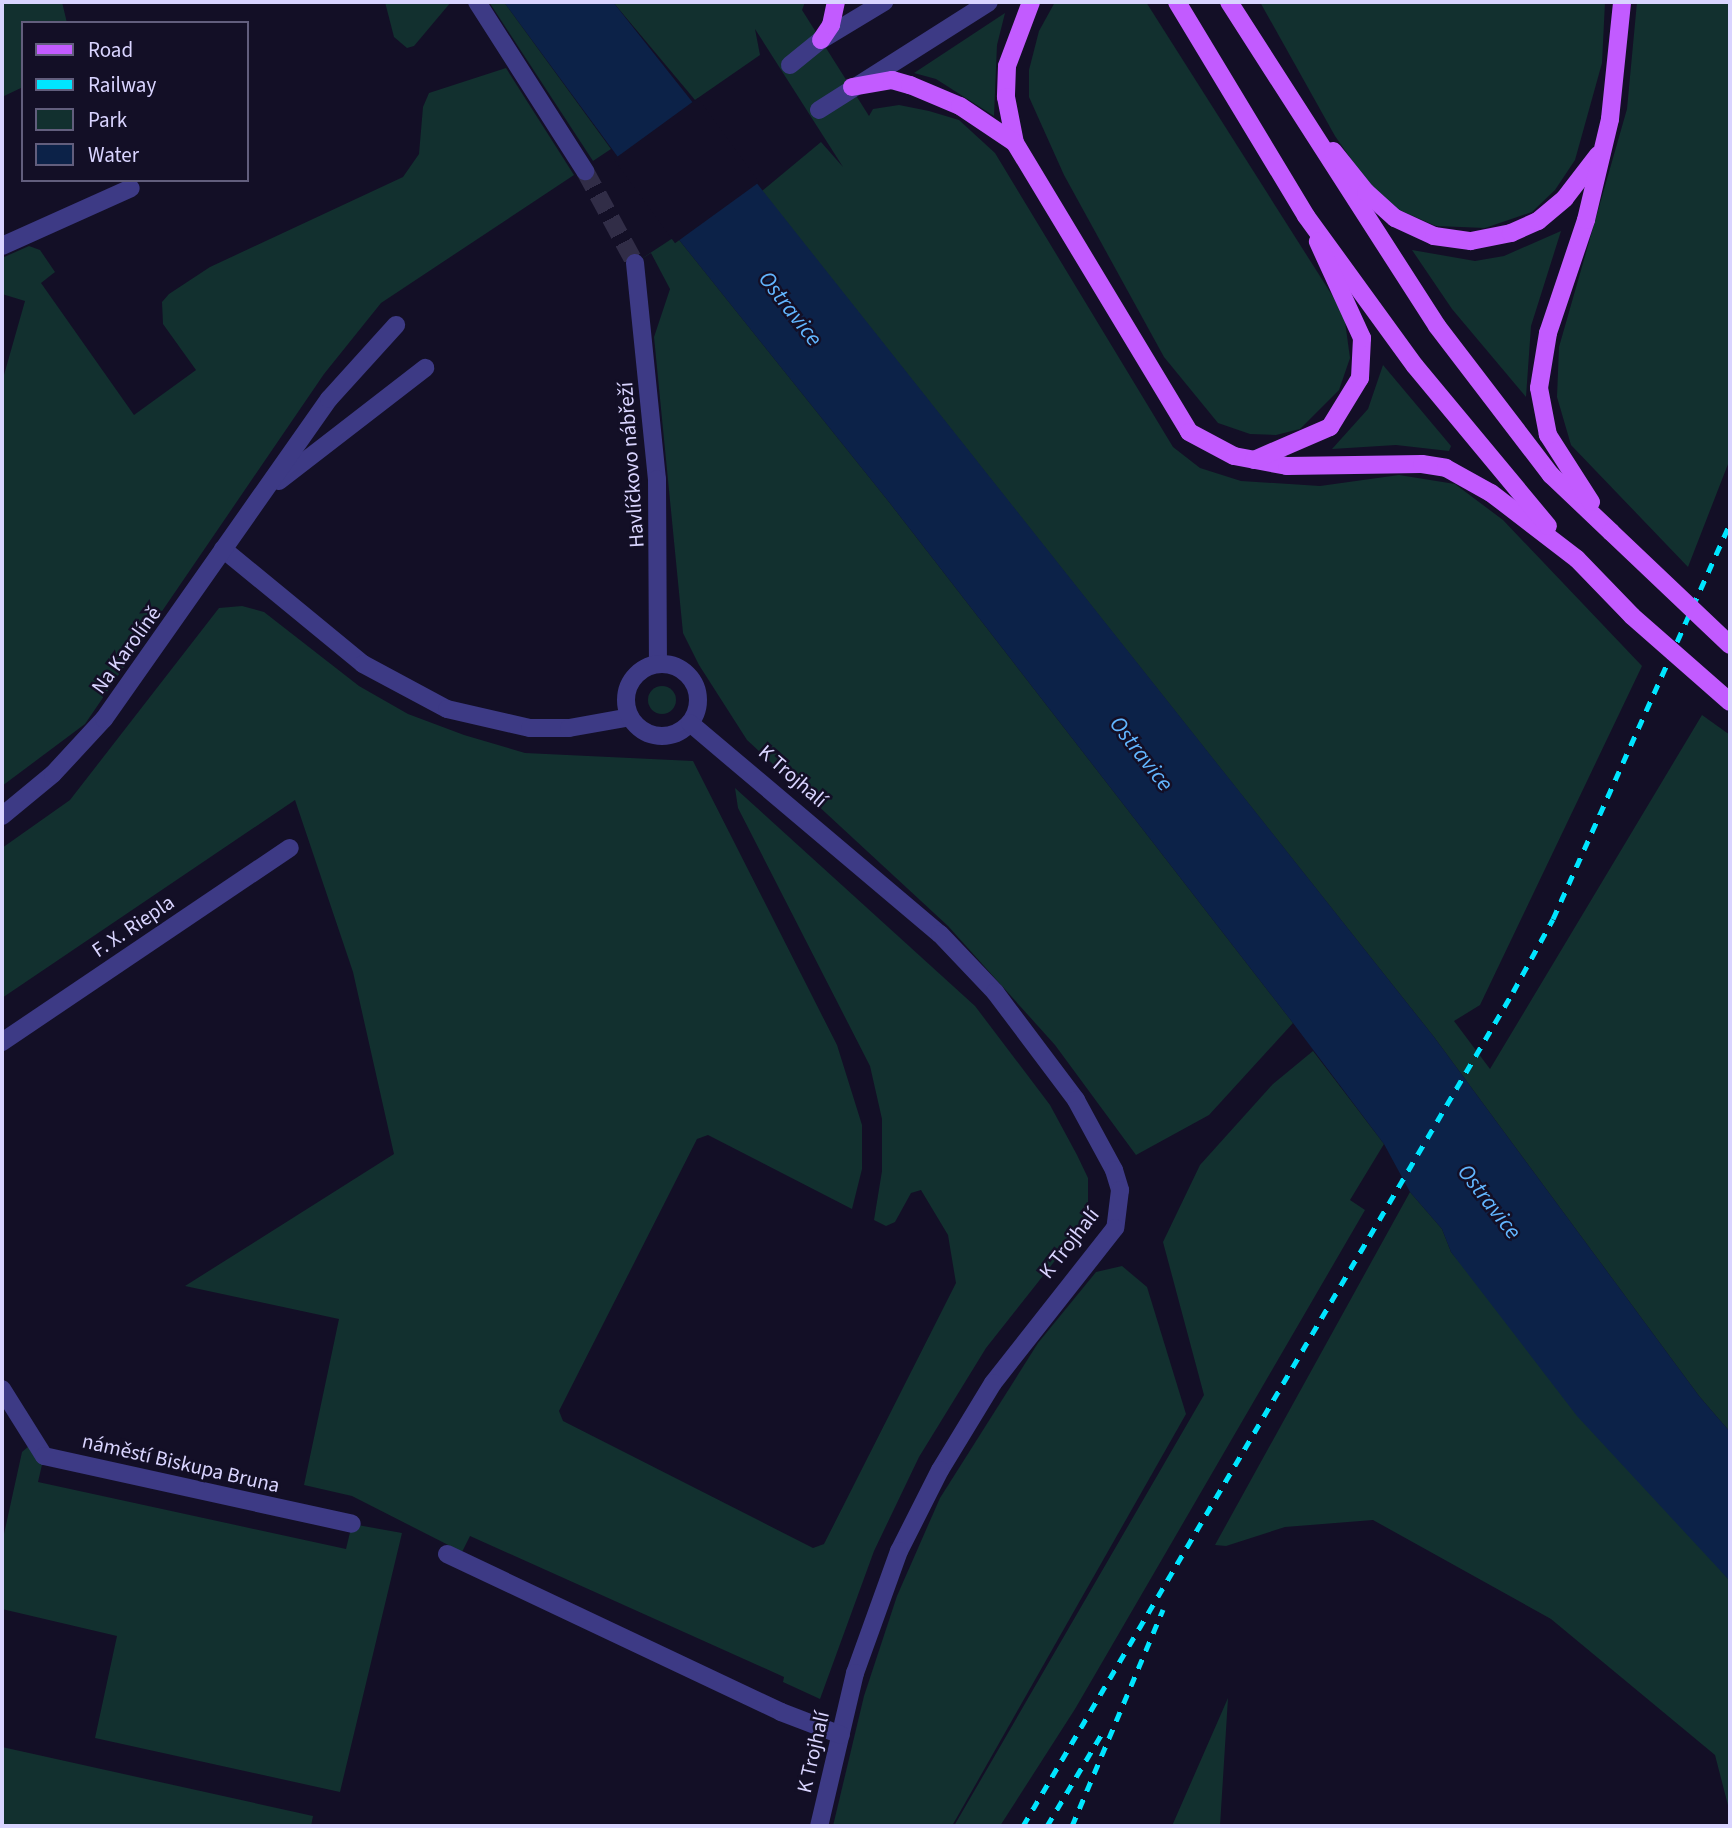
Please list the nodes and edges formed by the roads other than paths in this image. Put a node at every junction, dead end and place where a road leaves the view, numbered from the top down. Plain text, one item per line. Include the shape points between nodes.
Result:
1 (477, 2) edge
2 (836, 2) edge
3 (884, 2) edge
4 (989, 2) edge
5 (1031, 2) edge
6 (1177, 2) edge
7 (1229, 2) edge
8 (1622, 2) edge
9 (821, 40) junction
10 (790, 65) dead end
11 (852, 88) junction
12 (1291, 104) junction
13 (819, 110) dead end
14 (1605, 137) junction
15 (1015, 143) junction
16 (585, 171) tunnel mouth
17 (131, 188) dead end
18 (1306, 216) junction
19 (2, 246) edge
20 (635, 262) tunnel mouth
21 (396, 325) dead end
22 (425, 368) dead end
23 (1254, 460) junction
24 (265, 492) junction
25 (1597, 515) junction
26 (223, 549) junction
27 (1568, 550) junction
28 (1730, 645) edge
29 (658, 664) junction
30 (1730, 702) edge
31 (630, 717) junction
32 (690, 723) junction
33 (2, 816) edge
34 (290, 848) dead end
35 (2, 1042) edge
36 (2, 1389) edge
37 (352, 1524) dead end
38 (446, 1554) dead end
39 (841, 1735) junction
40 (819, 1826) edge

1 - 16 street
2 - 9 main road via 831,25
3 - 9 street
4 - 11 street
5 - 15 main road via 1007,66 1006,97
6 - 18 main road
7 - 12 main road
8 - 14 main road via 1618,73
9 - 10 street
11 - 13 street
11 - 15 main road via 892,80 910,85 960,106
12 - 14 main road via 1385,210 1417,230 1453,241 1491,239 1538,220 1574,188
12 - 25 main road via 1437,326 1551,475
14 - 25 main road via 1586,220 1548,333 1538,397 1551,441
15 - 23 main road via 1174,413 1202,441
17 - 19 street
18 - 23 main road via 1362,338 1360,378 1330,426
18 - 27 main road via 1423,376
20 - 29 street, Havlíčkovo nábřeží via 657,479
21 - 24 street via 329,399
22 - 24 street
23 - 27 main road via 1313,468 1410,463 1446,468 1491,493
24 - 26 street, Na Karolíně
25 - 28 main road, bridge
26 - 31 street via 363,664 447,709 530,729 569,728
26 - 33 street, Na Karolíně via 104,719 53,774
27 - 30 main road, bridge via 1632,616
29 - 31 street via 637,674 630,683 626,694
29 - 32 street via 677,667 692,680 698,700
31 - 32 street via 638,727 659,736 681,731
32 - 39 street, K Trojhalí via 940,934 995,992 1076,1100 1120,1190 1115,1228 1022,1342 940,1470 899,1551 855,1673
34 - 35 street, F. X. Riepla
36 - 37 street, náměstí Biskupa Bruna via 44,1456
38 - 39 street via 798,1720
39 - 40 street, K Trojhalí

